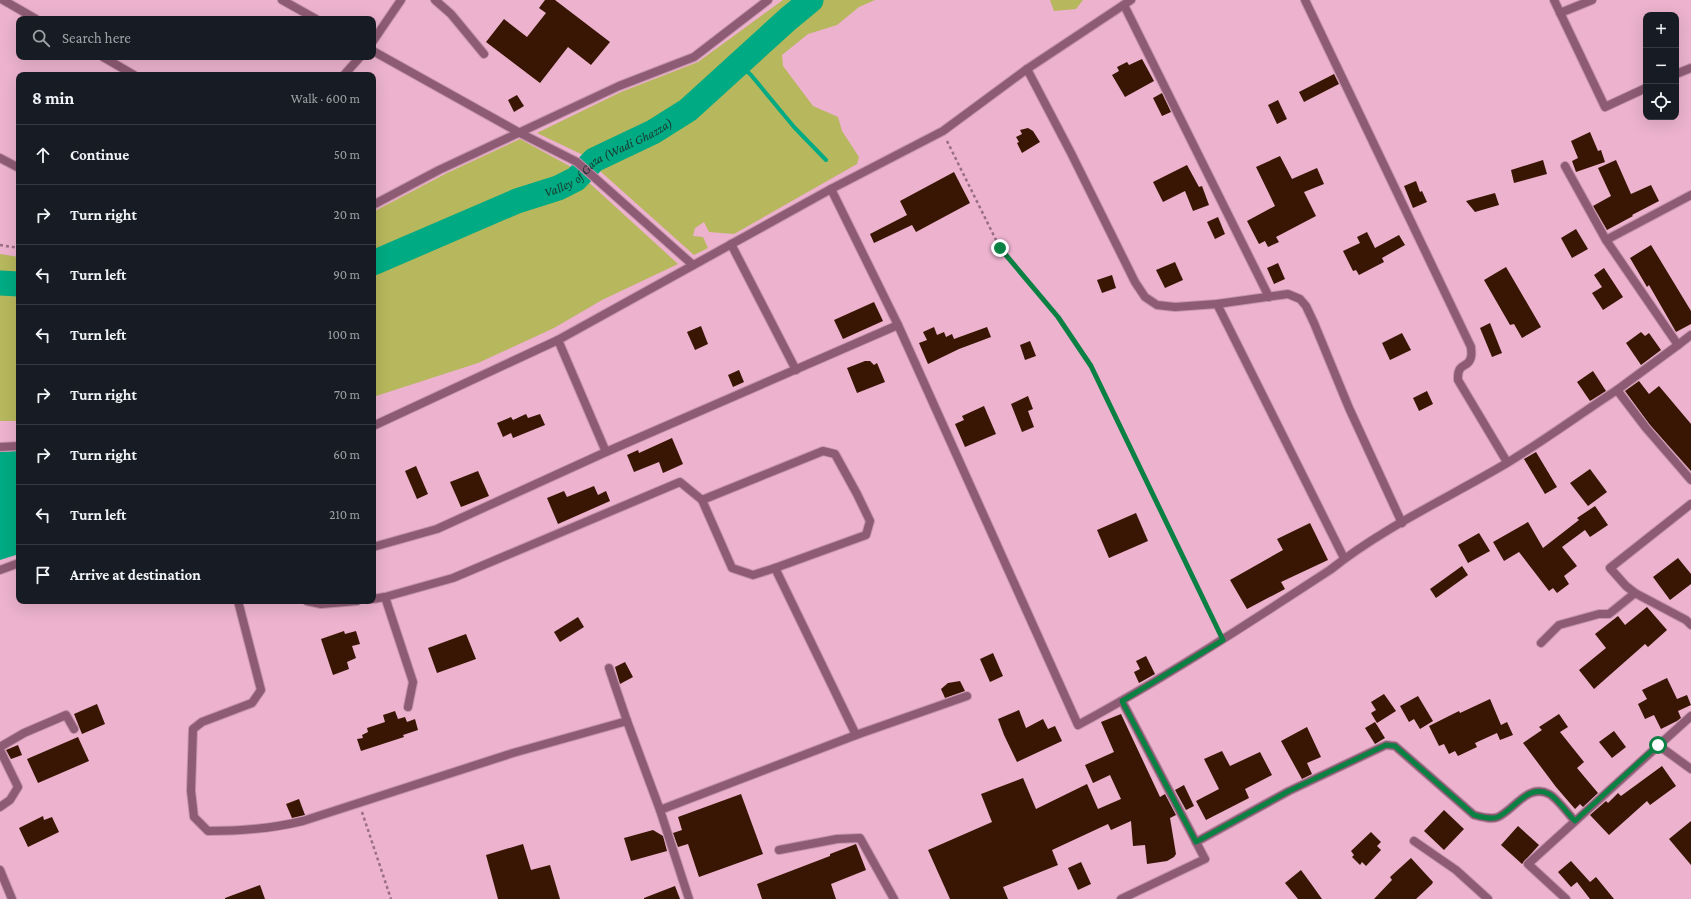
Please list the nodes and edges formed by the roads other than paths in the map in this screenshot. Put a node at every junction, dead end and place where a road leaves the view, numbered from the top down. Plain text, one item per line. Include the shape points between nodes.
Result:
1 (3, 0) edge
2 (282, 0) edge
3 (401, 0) edge
4 (435, 0) edge
5 (768, 0) edge
6 (1131, 0) edge
7 (1305, 0) edge
8 (1554, 0) edge
9 (1592, 0) edge
10 (1124, 5) junction
11 (1560, 13) junction
12 (31, 16) edge
13 (311, 16) edge
14 (376, 37) edge
15 (376, 53) edge
16 (484, 54) dead end
17 (108, 60) edge
18 (357, 60) edge
19 (1691, 68) edge
20 (1027, 69) junction
21 (129, 72) edge
22 (347, 72) edge
23 (1679, 73) edge
24 (1643, 89) edge
25 (520, 133) junction
26 (0, 158) edge
27 (16, 166) edge
28 (1565, 166) dead end
29 (831, 189) junction
30 (1691, 195) edge
31 (376, 202) edge
32 (1606, 240) junction
33 (731, 244) junction
34 (693, 265) junction
35 (1269, 297) junction
36 (1217, 304) junction
37 (898, 325) junction
38 (1691, 335) edge
39 (558, 340) junction
40 (1678, 345) junction
41 (796, 370) junction
42 (1617, 390) junction
43 (376, 425) edge
44 (16, 446) edge
45 (0, 447) edge
46 (606, 452) junction
47 (1507, 462) junction
48 (1691, 480) edge
49 (702, 500) junction
50 (1691, 504) edge
51 (1402, 523) junction
52 (376, 545) edge
53 (1344, 558) junction
54 (16, 564) edge
55 (775, 568) junction
56 (0, 570) edge
57 (1634, 593) junction
58 (385, 597) junction
59 (376, 598) edge
60 (239, 604) edge
61 (1691, 625) edge
62 (1541, 643) dead end
63 (609, 668) dead end
64 (967, 696) dead end
65 (1122, 701) junction
66 (408, 706) dead end
67 (1691, 716) edge
68 (627, 721) junction
69 (74, 729) dead end
70 (856, 735) junction
71 (1658, 745) junction
72 (0, 747) edge
73 (0, 750) edge
74 (1691, 769) edge
75 (0, 807) edge
76 (660, 810) junction
77 (1575, 821) junction
78 (1414, 841) dead end
79 (1196, 842) junction
80 (779, 850) dead end
81 (0, 870) edge
82 (12, 899) edge
83 (689, 899) edge
84 (894, 899) edge
85 (1122, 899) edge
86 (1488, 899) edge
87 (1566, 899) edge

1 - 12 street
2 - 13 street
3 - 14 street
4 - 16 street via 452,14
5 - 25 street via 694,57 619,86
6 - 10 street
7 - 47 street via 1471,347 1472,358 1460,367 1457,372 1458,380
8 - 11 street
9 - 11 street
10 - 20 street
10 - 35 street
11 - 24 street via 1605,107
15 - 25 street
17 - 21 street
18 - 22 street
19 - 23 street
20 - 29 street via 943,131
20 - 36 street via 1134,282 1145,297 1163,306
25 - 31 street
25 - 34 street via 577,162
26 - 27 street
28 - 32 street
29 - 33 street
29 - 37 street
30 - 32 street
32 - 40 street
33 - 34 street
33 - 41 street
34 - 39 street
35 - 36 street
35 - 51 street via 1288,294 1300,299 1306,306
36 - 53 street
37 - 41 street
37 - 65 street via 1078,725
38 - 40 street
39 - 43 street
39 - 46 street
40 - 42 street
41 - 46 street
42 - 47 street
42 - 48 street
44 - 45 street
46 - 52 street via 437,529
47 - 51 street
49 - 55 street via 732,568 753,575
49 - 55 street via 823,451 835,454 870,521 866,535
49 - 58 street via 680,482 453,578
50 - 57 street via 1610,568
51 - 53 street
53 - 65 street via 1330,570 1223,640
54 - 56 street
55 - 70 street
57 - 61 street
57 - 62 street via 1608,614 1559,625
58 - 59 street
58 - 66 street via 413,682
60 - 68 street via 261,690 252,703 202,722 193,729 191,791 194,817 208,831 275,828 303,821 520,751
63 - 68 street
64 - 70 street
65 - 79 street
67 - 71 street
68 - 76 street
69 - 72 street via 66,715 24,733
70 - 76 street
71 - 74 street
71 - 77 street
73 - 75 street via 18,787 10,800
76 - 83 street
77 - 79 street via 1550,794 1537,791 1528,794 1498,817 1485,818 1474,815 1395,746 1386,745 1289,791
77 - 87 street via 1528,864
78 - 86 street via 1456,870
79 - 85 street via 1205,859
80 - 84 street via 837,839 860,838
81 - 82 street

